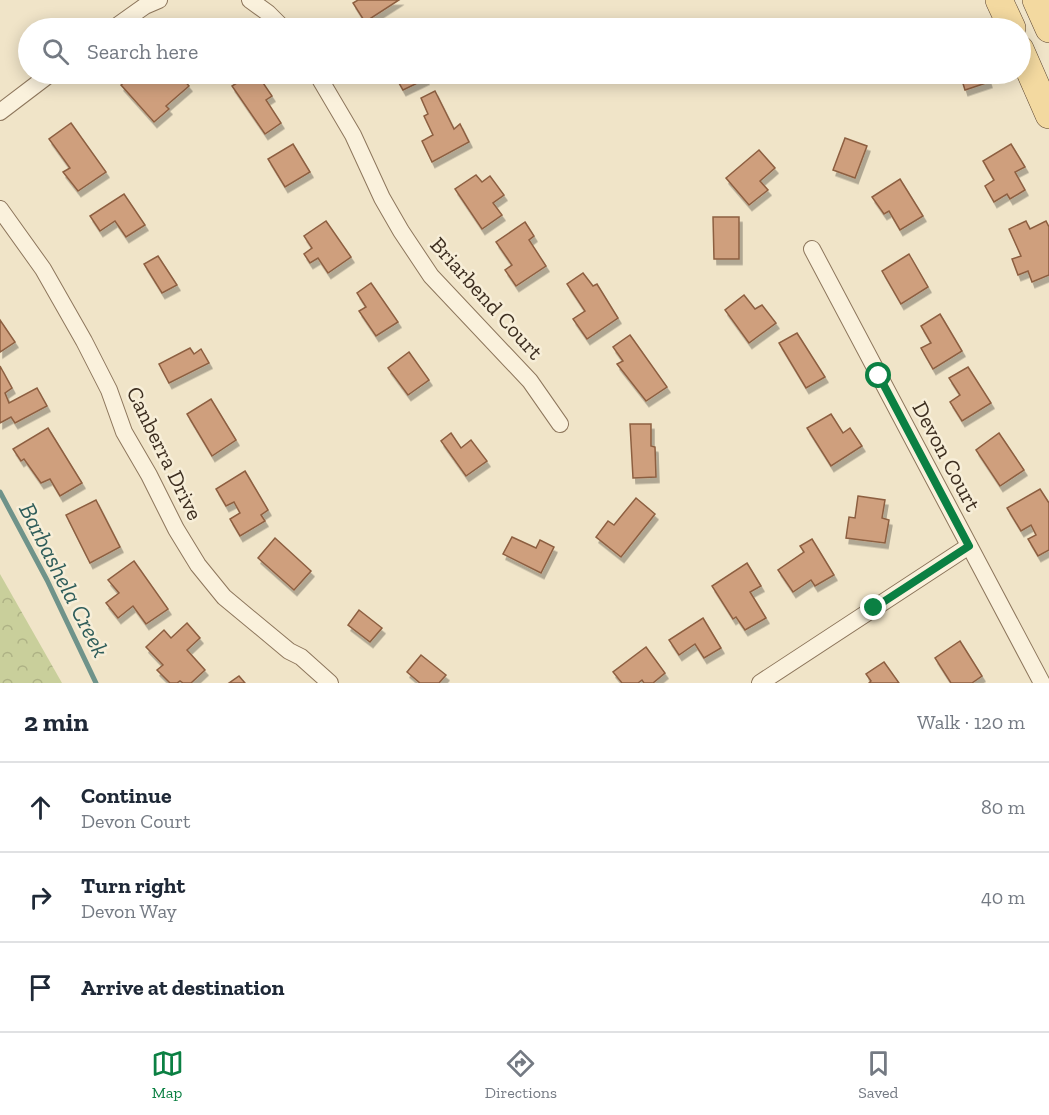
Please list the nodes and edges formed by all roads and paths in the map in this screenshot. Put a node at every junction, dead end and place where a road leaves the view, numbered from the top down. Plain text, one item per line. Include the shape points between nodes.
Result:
1 (159, 0) edge
2 (250, 0) edge
3 (999, 0) edge
4 (1036, 0) edge
5 (128, 18) edge
6 (272, 18) edge
7 (1007, 18) edge
8 (1049, 29) edge
9 (1031, 74) edge
10 (37, 84) edge
11 (323, 84) edge
12 (0, 112) edge
13 (1049, 115) edge
14 (0, 209) edge
15 (812, 249) dead end
16 (560, 424) dead end
17 (969, 546) junction
18 (330, 683) edge
19 (760, 683) edge
20 (1042, 683) edge

1 - 5 street
2 - 6 street
3 - 7 main road
4 - 8 main road
9 - 13 main road
10 - 12 street
11 - 16 street, Briarbend Court via 353,135 382,198 431,276 531,381
14 - 18 street, Canberra Drive via 43,269 84,341 109,390 124,432 198,566 224,597
15 - 17 street, Devon Court
17 - 19 street
17 - 20 street, Devon Court

